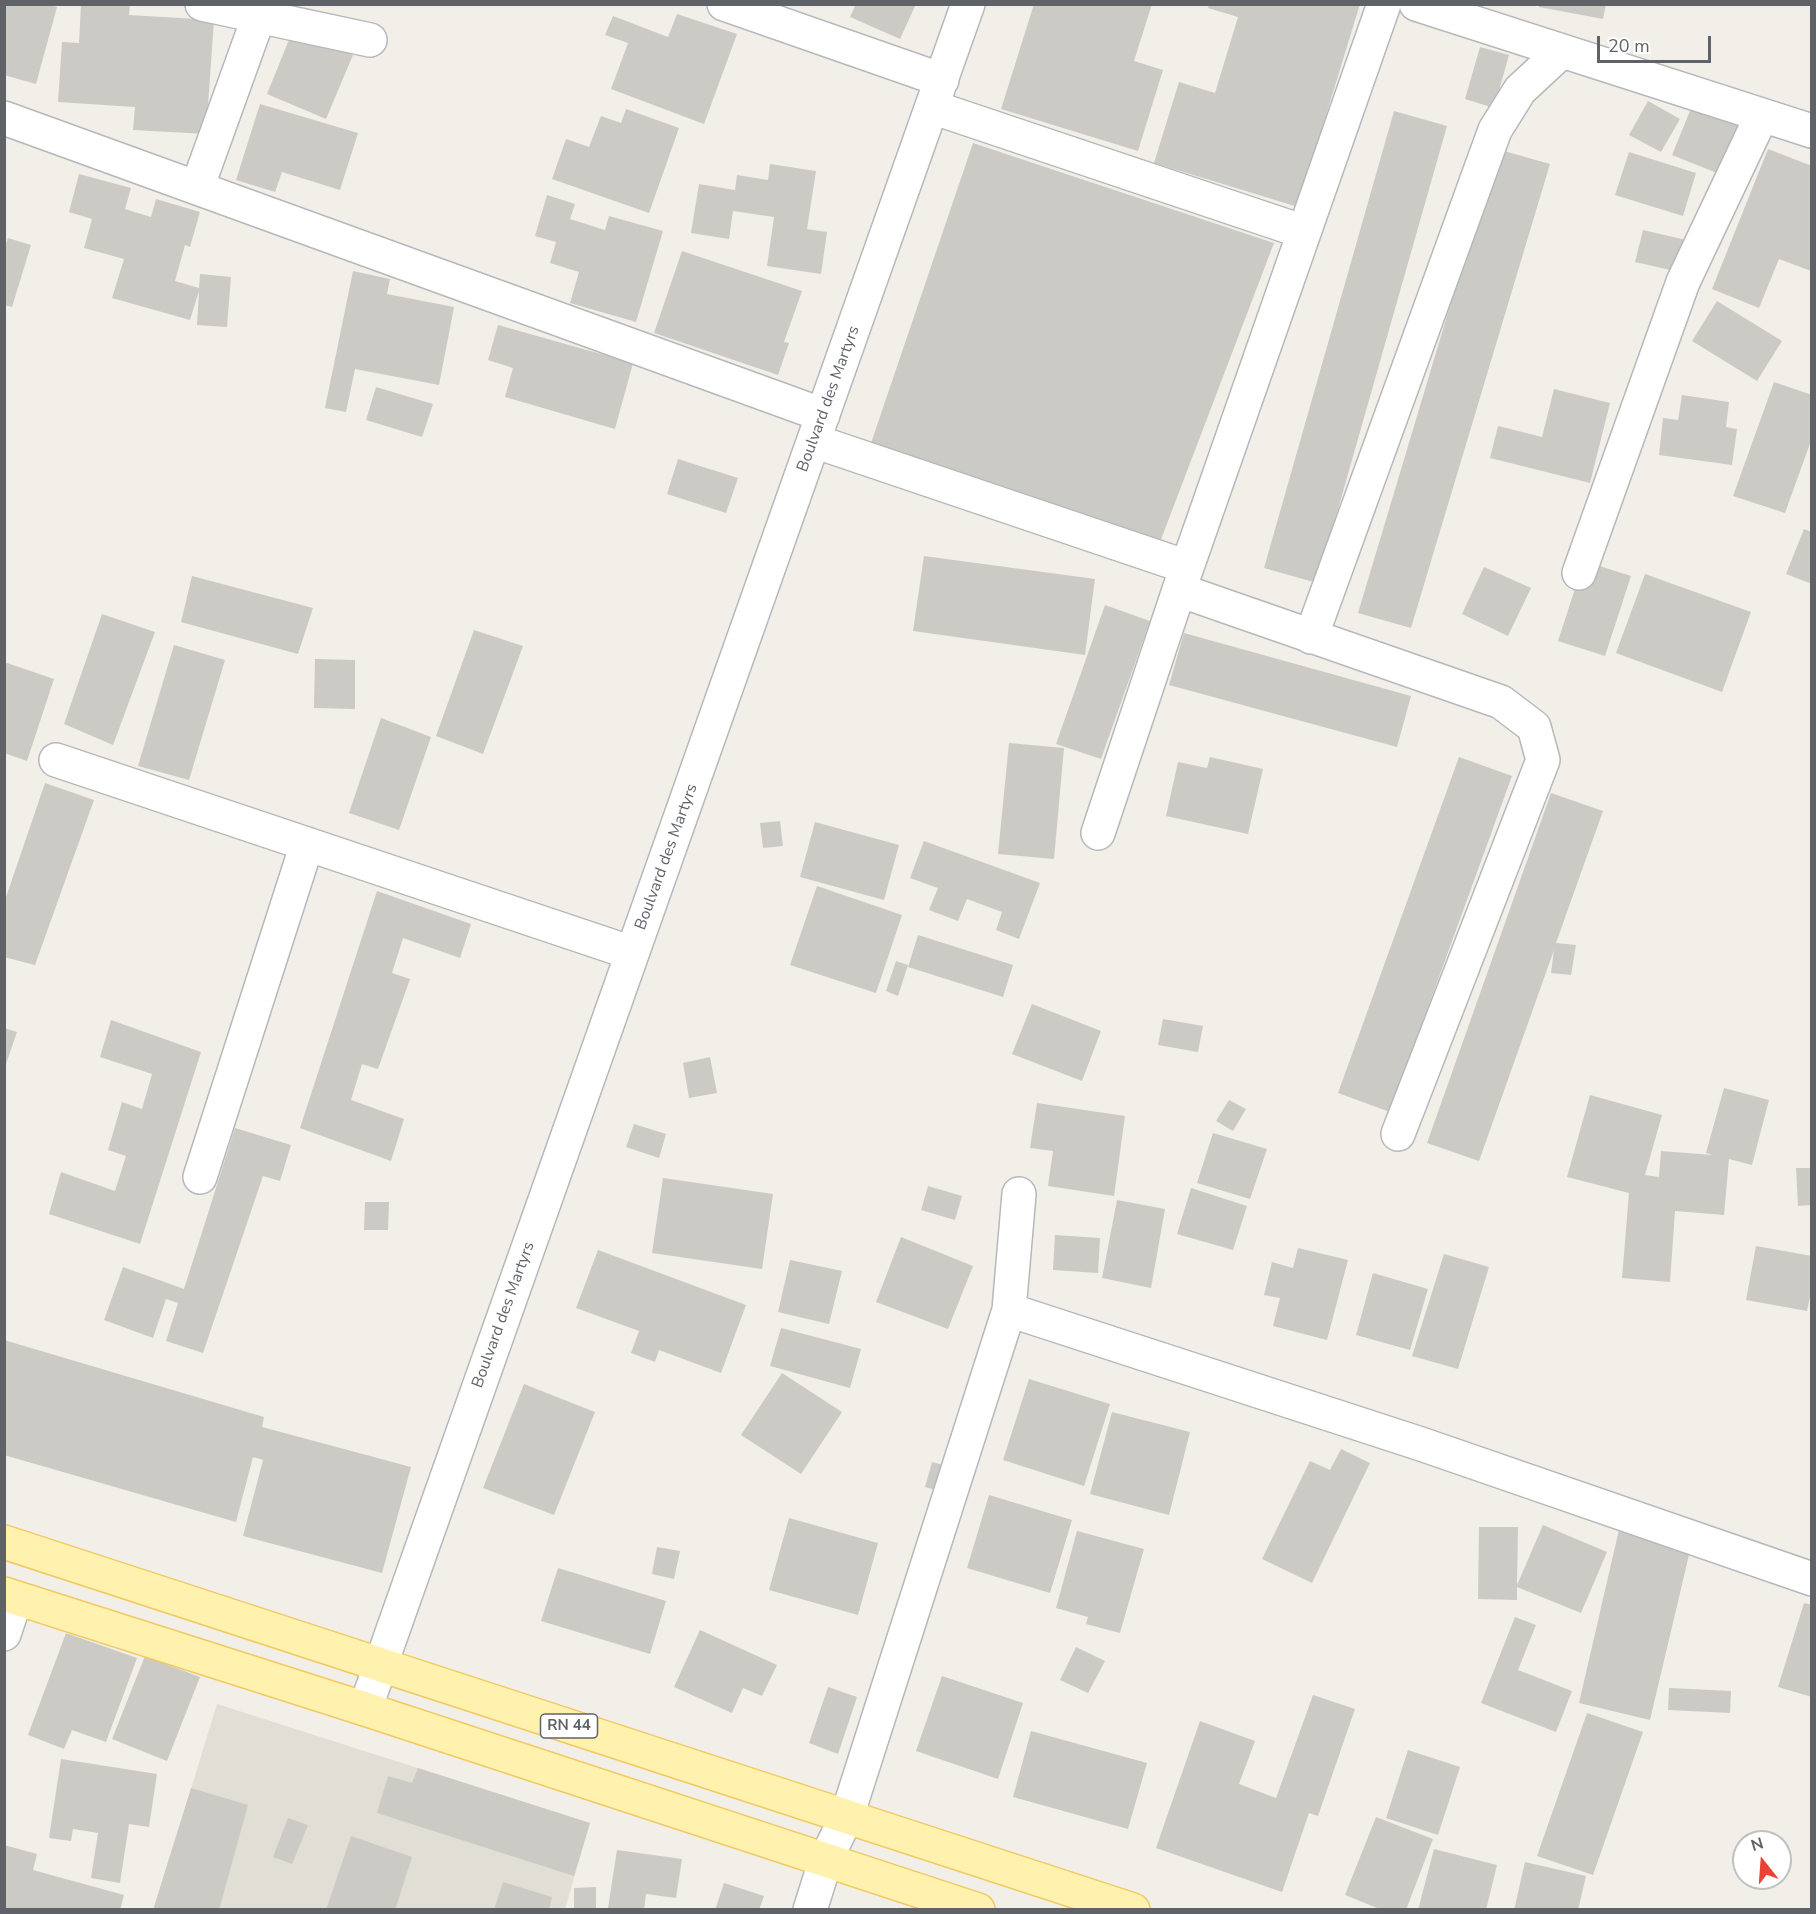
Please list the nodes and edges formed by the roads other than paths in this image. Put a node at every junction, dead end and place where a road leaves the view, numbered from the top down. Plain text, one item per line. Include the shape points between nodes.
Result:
1 (202, 4) edge
2 (723, 4) edge
3 (968, 4) edge
4 (1384, 4) edge
5 (1416, 4) edge
6 (259, 16) junction
7 (370, 40) dead end
8 (1562, 51) junction
9 (937, 94) junction
10 (1762, 115) junction
11 (4, 118) edge
12 (1812, 131) edge
13 (196, 188) junction
14 (1304, 231) junction
15 (819, 428) junction
16 (1579, 573) dead end
17 (1183, 579) junction
18 (1311, 637) junction
19 (56, 760) dead end
20 (1098, 833) dead end
21 (307, 844) junction
22 (632, 954) junction
23 (1398, 1134) dead end
24 (200, 1177) dead end
25 (1019, 1194) dead end
26 (1009, 1310) junction
27 (4, 1542) edge
28 (1812, 1579) edge
29 (10, 1596) edge
30 (4, 1634) edge
31 (381, 1664) junction
32 (365, 1709) junction
33 (847, 1816) junction
34 (826, 1859) junction
35 (810, 1910) edge
36 (978, 1910) edge
37 (1133, 1910) edge

1 - 6 street
2 - 9 street
3 - 9 street, Boulvard des Martyrs
4 - 14 street
5 - 8 street
6 - 7 street
6 - 13 street
8 - 10 street
8 - 18 street via 1520,90 1495,130
9 - 14 street
9 - 15 street, Boulvard des Martyrs
10 - 12 street
10 - 16 street via 1683,282
11 - 13 street
13 - 15 street
14 - 17 street
15 - 17 street
15 - 22 street, Boulvard des Martyrs
17 - 18 street
17 - 20 street
18 - 23 street via 1501,702 1534,727 1543,760
19 - 21 street
21 - 22 street
21 - 24 street
22 - 31 street, Boulvard des Martyrs
25 - 26 street
26 - 28 street via 1433,1448
26 - 33 street
27 - 31 main road, RN 44
29 - 30 street
29 - 32 main road
31 - 32 street, Boulvard des Martyrs
31 - 33 main road, RN 44
32 - 34 main road
33 - 34 street
33 - 37 main road, RN 44
34 - 35 street
34 - 36 main road

